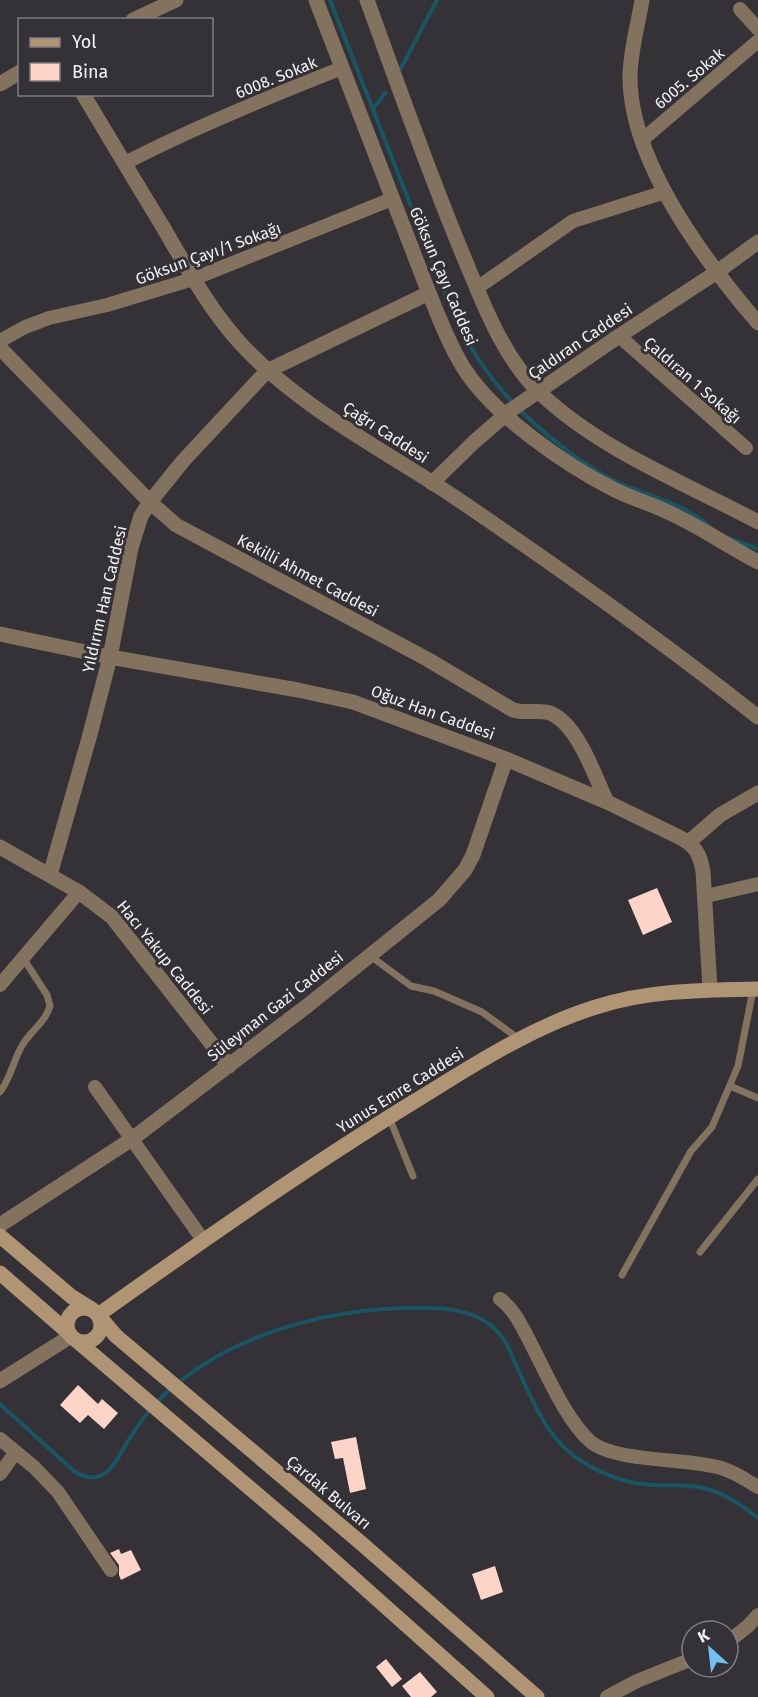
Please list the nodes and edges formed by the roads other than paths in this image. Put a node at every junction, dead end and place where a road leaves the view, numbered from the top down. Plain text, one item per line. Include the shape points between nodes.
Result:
1 (176, 0) edge
2 (316, 0) edge
3 (367, 0) edge
4 (642, 0) edge
5 (740, 9) dead end
6 (137, 18) edge
7 (758, 29) edge
8 (758, 41) edge
9 (342, 68) junction
10 (18, 73) edge
11 (0, 84) edge
12 (84, 96) edge
13 (642, 140) junction
14 (125, 163) junction
15 (665, 192) junction
16 (392, 200) junction
17 (758, 242) edge
18 (717, 272) junction
19 (193, 279) junction
20 (477, 288) junction
21 (429, 293) junction
22 (758, 323) edge
23 (619, 336) junction
24 (0, 341) edge
25 (0, 348) edge
26 (267, 371) junction
27 (534, 394) junction
28 (508, 412) junction
29 (746, 448) dead end
30 (432, 483) junction
31 (150, 502) junction
32 (758, 522) edge
33 (758, 562) edge
34 (0, 634) edge
35 (110, 657) junction
36 (758, 717) edge
37 (506, 759) junction
38 (758, 794) edge
39 (607, 802) junction
40 (689, 842) junction
41 (0, 847) edge
42 (50, 875) junction
43 (758, 884) edge
44 (79, 892) junction
45 (706, 896) junction
46 (369, 955) junction
47 (23, 958) junction
48 (0, 985) edge
49 (710, 989) junction
50 (755, 989) edge
51 (519, 1040) junction
52 (229, 1066) junction
53 (730, 1086) junction
54 (95, 1087) dead end
55 (0, 1092) edge
56 (758, 1098) edge
57 (389, 1117) junction
58 (132, 1139) junction
59 (413, 1176) dead end
60 (758, 1179) edge
61 (0, 1225) edge
62 (0, 1236) edge
63 (203, 1240) junction
64 (700, 1252) dead end
65 (0, 1274) edge
66 (622, 1275) dead end
67 (500, 1299) dead end
68 (95, 1313) junction
69 (74, 1338) junction
70 (0, 1380) edge
71 (0, 1439) edge
72 (16, 1452) junction
73 (0, 1474) edge
74 (758, 1487) edge
75 (111, 1570) dead end
76 (758, 1615) edge
77 (740, 1633) edge
78 (680, 1664) edge
79 (488, 1697) edge
80 (537, 1697) edge
81 (607, 1697) edge

1 - 6 street
2 - 9 street, Göksun Çayı Caddesi
3 - 20 street, Göksun Çayı Caddesi
4 - 13 street via 630,79
5 - 7 street
8 - 13 street, 6005. Sokak
9 - 14 street, 6008. Sokak via 226,115
9 - 16 street, Göksun Çayı Caddesi
10 - 11 street
12 - 14 street, Çağrı Caddesi
13 - 15 street
14 - 19 street, Çağrı Caddesi
15 - 18 street
15 - 20 street via 573,221
16 - 19 street, Göksun Çayı/1 Sokağı
16 - 21 street, Göksun Çayı Caddesi
17 - 18 street, Çaldıran Caddesi
18 - 22 street
18 - 23 street, Çaldıran Caddesi
19 - 24 street, Göksun Çayı/1 Sokağı via 49,318
19 - 26 street, Çağrı Caddesi via 224,325
20 - 27 street, Göksun Çayı Caddesi via 494,328
21 - 26 street, Yıldırım Han Caddesi
21 - 28 street, Göksun Çayı Caddesi via 465,369 483,392
23 - 27 street, Çaldıran Caddesi
23 - 29 street, Çaldıran 1 Sokağı
25 - 31 street, Kekilli Ahmet Caddesi
26 - 30 street, Çağrı Caddesi via 342,426
26 - 31 street, Yıldırım Han Caddesi via 183,460
27 - 28 street, Çaldıran Caddesi
27 - 32 street, Göksun Çayı Caddesi via 615,447
28 - 30 street, Çaldıran Caddesi
28 - 33 street, Göksun Çayı Caddesi via 558,455 594,478 676,516
30 - 36 street, Çağrı Caddesi via 594,592
31 - 35 street, Yıldırım Han Caddesi via 134,539
31 - 39 street, Kekilli Ahmet Caddesi via 185,530 427,659 513,710 554,715 577,739
34 - 35 street, Oğuz Han Caddesi
35 - 37 street, Oğuz Han Caddesi via 353,702
35 - 42 street, Yıldırım Han Caddesi
37 - 39 street, Oğuz Han Caddesi
37 - 46 street, Süleyman Gazi Caddesi via 465,870 439,900
38 - 40 street via 720,815
39 - 40 street, Oğuz Han Caddesi
40 - 45 street via 700,857
41 - 42 street, Hacı Yakup Caddesi
42 - 44 street, Hacı Yakup Caddesi
43 - 45 street
44 - 47 street
44 - 52 street, Hacı Yakup Caddesi via 112,917
45 - 49 street
46 - 51 lane via 411,986 434,991 482,1012
46 - 52 street, Süleyman Gazi Caddesi
47 - 48 street
47 - 55 lane via 50,1006 19,1051
49 - 50 main road, Yunus Emre Caddesi
49 - 51 main road, Yunus Emre Caddesi via 597,1006
50 - 53 lane
51 - 57 main road, Yunus Emre Caddesi
52 - 58 street, Süleyman Gazi Caddesi
53 - 56 lane
53 - 66 lane via 712,1127 691,1151
54 - 58 street
57 - 59 lane
57 - 63 main road, Yunus Emre Caddesi
58 - 61 street, Süleyman Gazi Caddesi
58 - 63 street
60 - 64 lane
62 - 68 main road, Çardak Bulvarı
63 - 68 main road, Yunus Emre Caddesi
65 - 69 main road
67 - 74 street via 514,1314 573,1420 593,1443 616,1454 721,1468
68 - 69 main road via 101,1324 97,1336 86,1342
68 - 69 main road via 83,1308 72,1314 68,1323
68 - 80 main road, Çardak Bulvarı via 116,1336
69 - 70 street
69 - 79 main road
71 - 72 street
72 - 73 street
72 - 75 street via 58,1492
76 - 77 street
78 - 81 street

